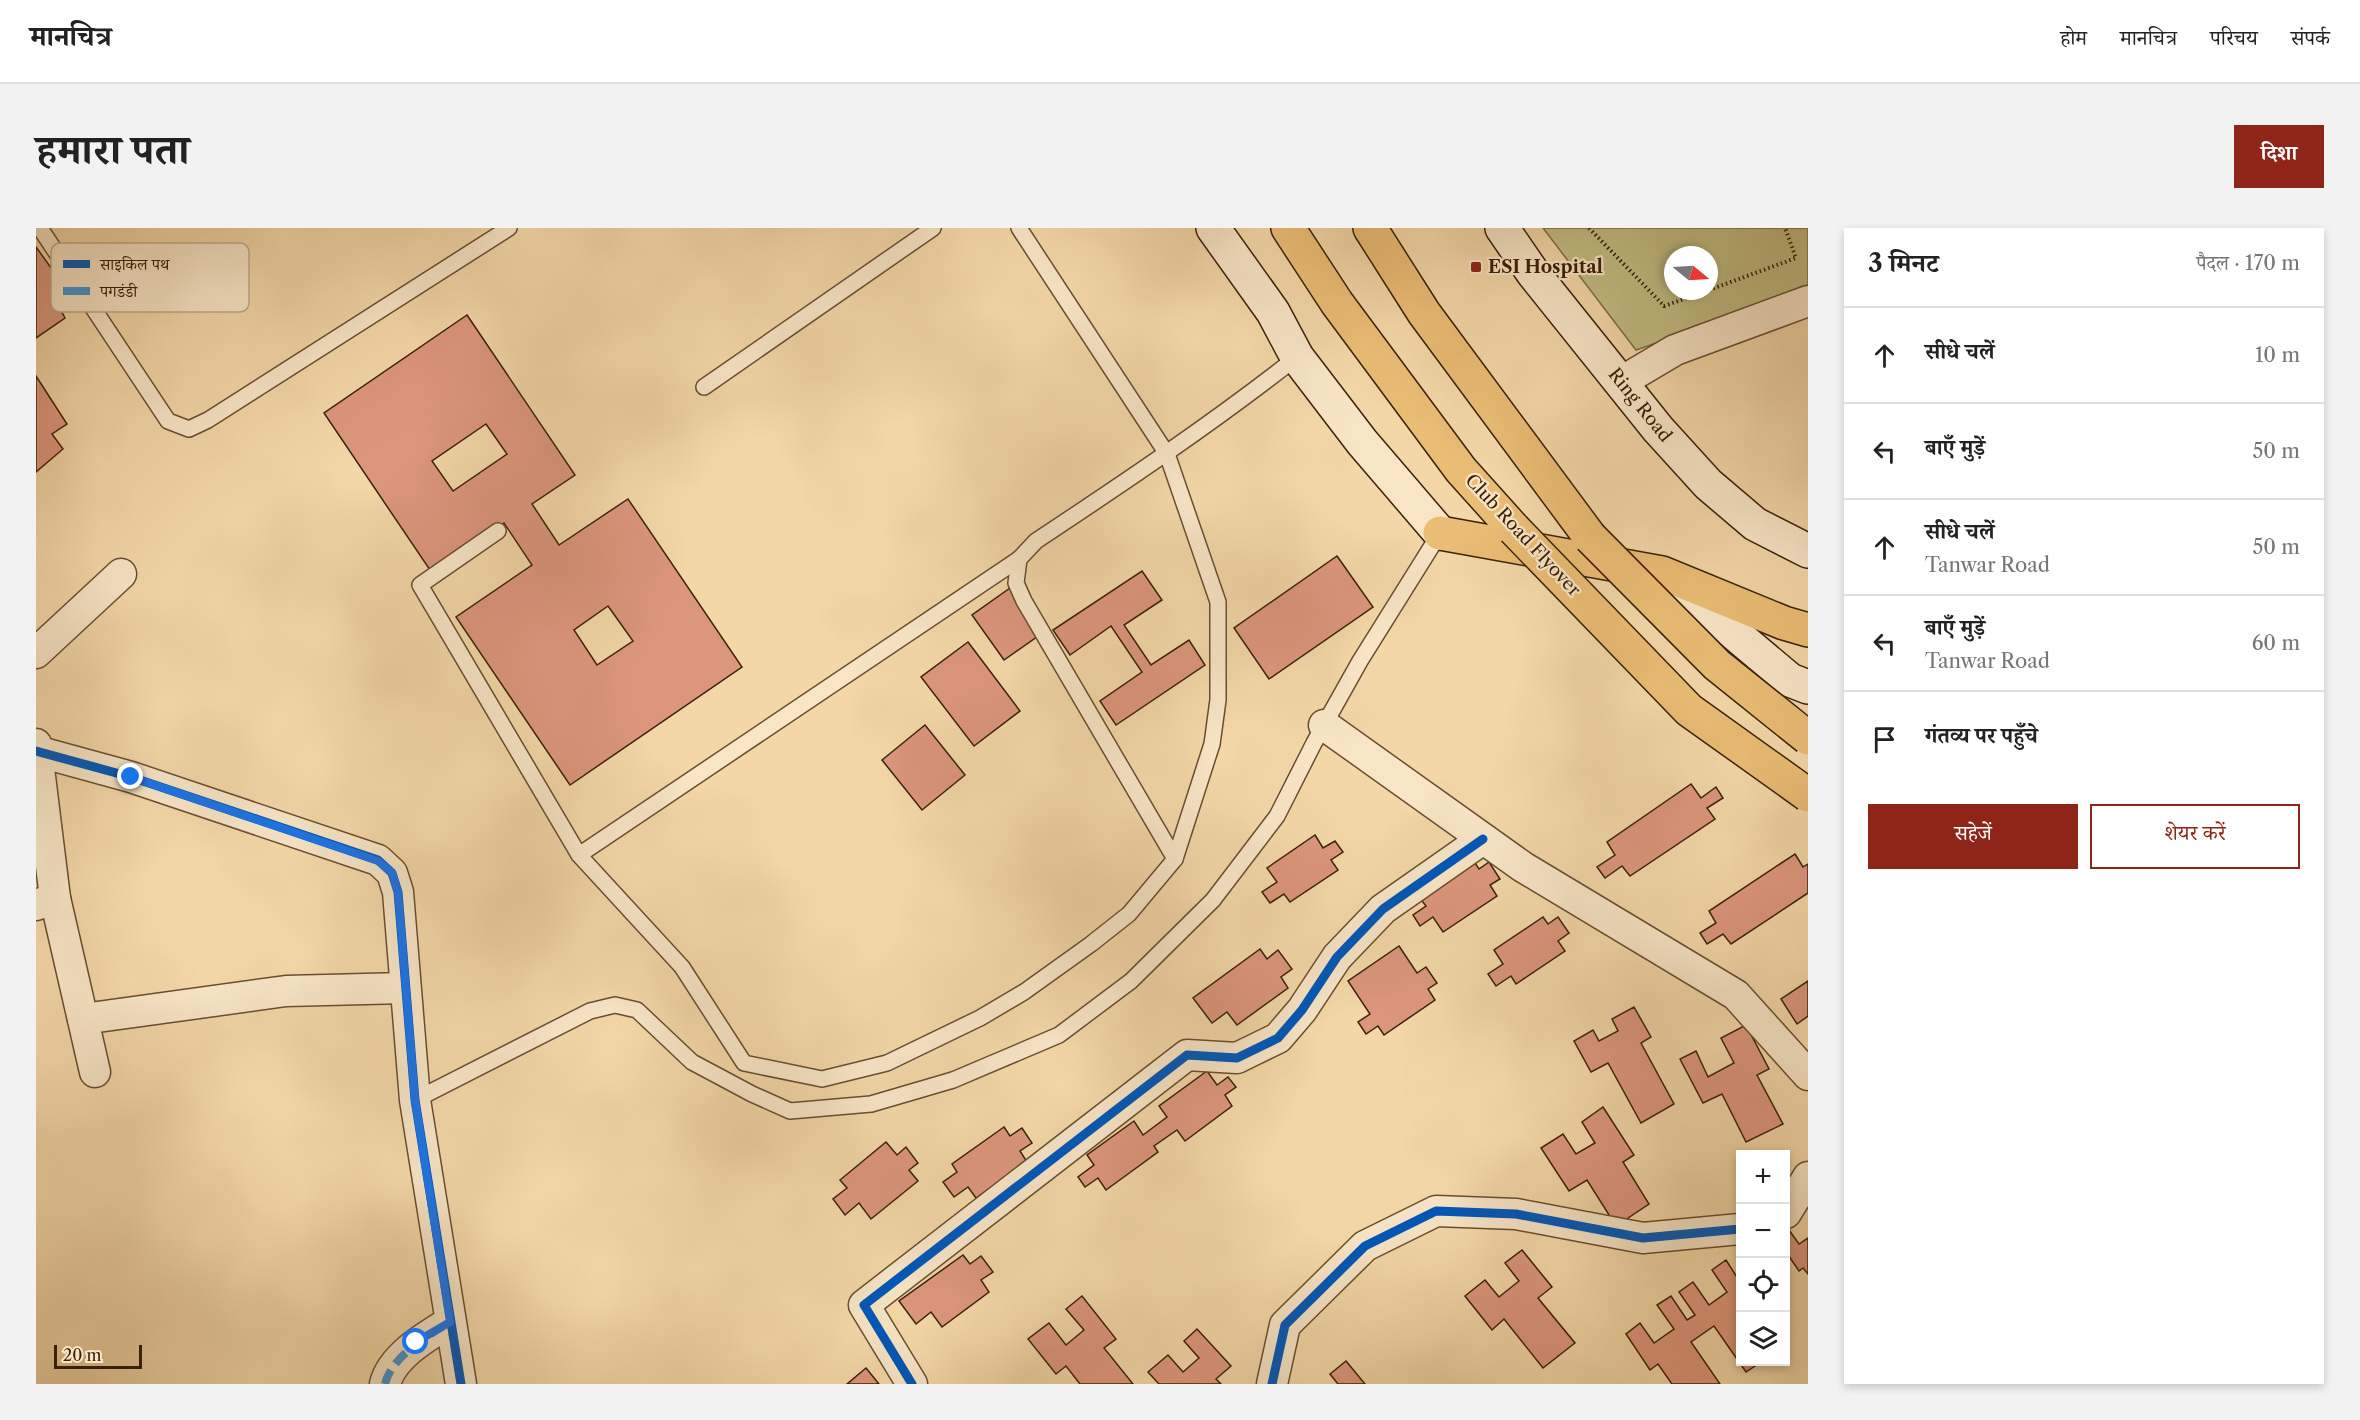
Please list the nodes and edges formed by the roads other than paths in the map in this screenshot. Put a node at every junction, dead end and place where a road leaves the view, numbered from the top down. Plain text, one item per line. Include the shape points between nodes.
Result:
1 (40, 228) edge
2 (509, 228) edge
3 (933, 228) edge
4 (1019, 228) edge
5 (1213, 228) edge
6 (1288, 228) edge
7 (1370, 228) edge
8 (1502, 228) edge
9 (51, 245) edge
10 (1808, 301) edge
11 (96, 312) edge
12 (1297, 357) junction
13 (1621, 382) junction
14 (704, 387) dead end
15 (1167, 454) junction
16 (498, 531) dead end
17 (1440, 533) junction
18 (1808, 551) edge
19 (1019, 559) junction
20 (1662, 573) junction
21 (121, 574) dead end
22 (1808, 630) edge
23 (36, 652) edge
24 (1808, 687) edge
25 (1324, 725) junction
26 (1808, 738) edge
27 (36, 749) edge
28 (1808, 795) edge
29 (1482, 838) junction
30 (579, 855) junction
31 (1175, 859) junction
32 (45, 902) edge
33 (405, 988) junction
34 (83, 1020) junction
35 (95, 1072) dead end
36 (1808, 1075) edge
37 (415, 1100) junction
38 (1808, 1177) edge
39 (1790, 1206) edge
40 (1736, 1229) edge
41 (450, 1322) junction
42 (385, 1384) edge
43 (461, 1384) edge
44 (912, 1384) edge
45 (1272, 1384) edge

1 - 9 lane
2 - 11 lane via 189,429 168,421
3 - 14 lane
4 - 15 lane
5 - 12 main road via 1273,312
6 - 28 main road, Club Road Flyover, bridge via 1337,303 1461,470 1515,529 1689,710
7 - 26 main road, bridge via 1424,313 1590,537 1717,665
8 - 13 main road, Ring Road
10 - 13 street via 1675,350
12 - 15 lane
12 - 17 main road via 1362,442
13 - 18 main road, Ring Road via 1708,484 1755,524
15 - 19 lane via 1036,541
15 - 31 lane via 1218,602 1218,700 1212,744
16 - 30 lane via 420,585
17 - 20 main road
17 - 25 lane
19 - 30 lane
19 - 31 lane via 1016,584 1024,601
20 - 22 main road
20 - 24 main road via 1790,680
21 - 23 street
25 - 29 street
25 - 37 lane via 1277,816 1213,900 1131,981 1059,1035 953,1080 870,1104 790,1111 692,1062 637,1010 615,1005 590,1011
27 - 32 street
27 - 33 street via 378,861 392,873 398,892
29 - 36 street via 1522,867 1736,995
29 - 44 street via 1383,909 1337,957 1278,1038 1237,1058 1187,1054 864,1305
30 - 31 lane via 682,967 744,1063 822,1079 887,1063 1024,992 1129,914
32 - 34 street
33 - 34 street via 286,991
33 - 37 street
34 - 35 street
37 - 41 street
38 - 39 street
40 - 45 street via 1642,1238 1516,1214 1436,1211 1365,1246 1285,1325
41 - 42 street via 416,1342 387,1376
41 - 43 street

